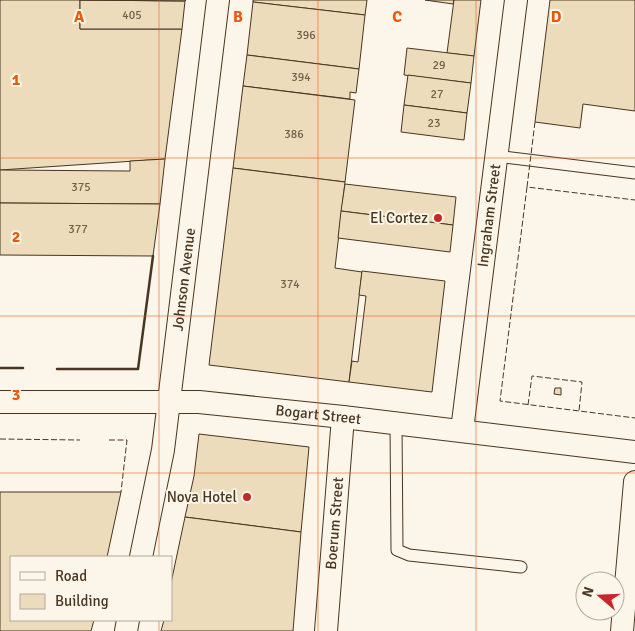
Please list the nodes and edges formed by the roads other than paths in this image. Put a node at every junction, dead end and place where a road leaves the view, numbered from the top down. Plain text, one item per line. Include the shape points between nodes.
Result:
1 (218, 0) edge
2 (516, 0) edge
3 (496, 156) junction
4 (635, 173) edge
5 (0, 402) edge
6 (170, 402) junction
7 (343, 417) junction
8 (396, 423) junction
9 (462, 430) junction
10 (635, 452) edge
11 (635, 482) edge
12 (141, 556) edge
13 (521, 567) dead end
14 (326, 631) edge
15 (622, 631) edge

1 - 6 street, Johnson Avenue
2 - 3 street, Ingraham Street
3 - 4 lane
3 - 9 street, Ingraham Street
5 - 6 street, Bogart Street
6 - 7 street, Bogart Street via 199,402
6 - 12 street, Johnson Avenue
7 - 8 street, Bogart Street
7 - 14 street, Boerum Street
8 - 9 street, Bogart Street
8 - 13 lane via 397,550 409,555
9 - 10 street, Bogart Street
11 - 15 street

